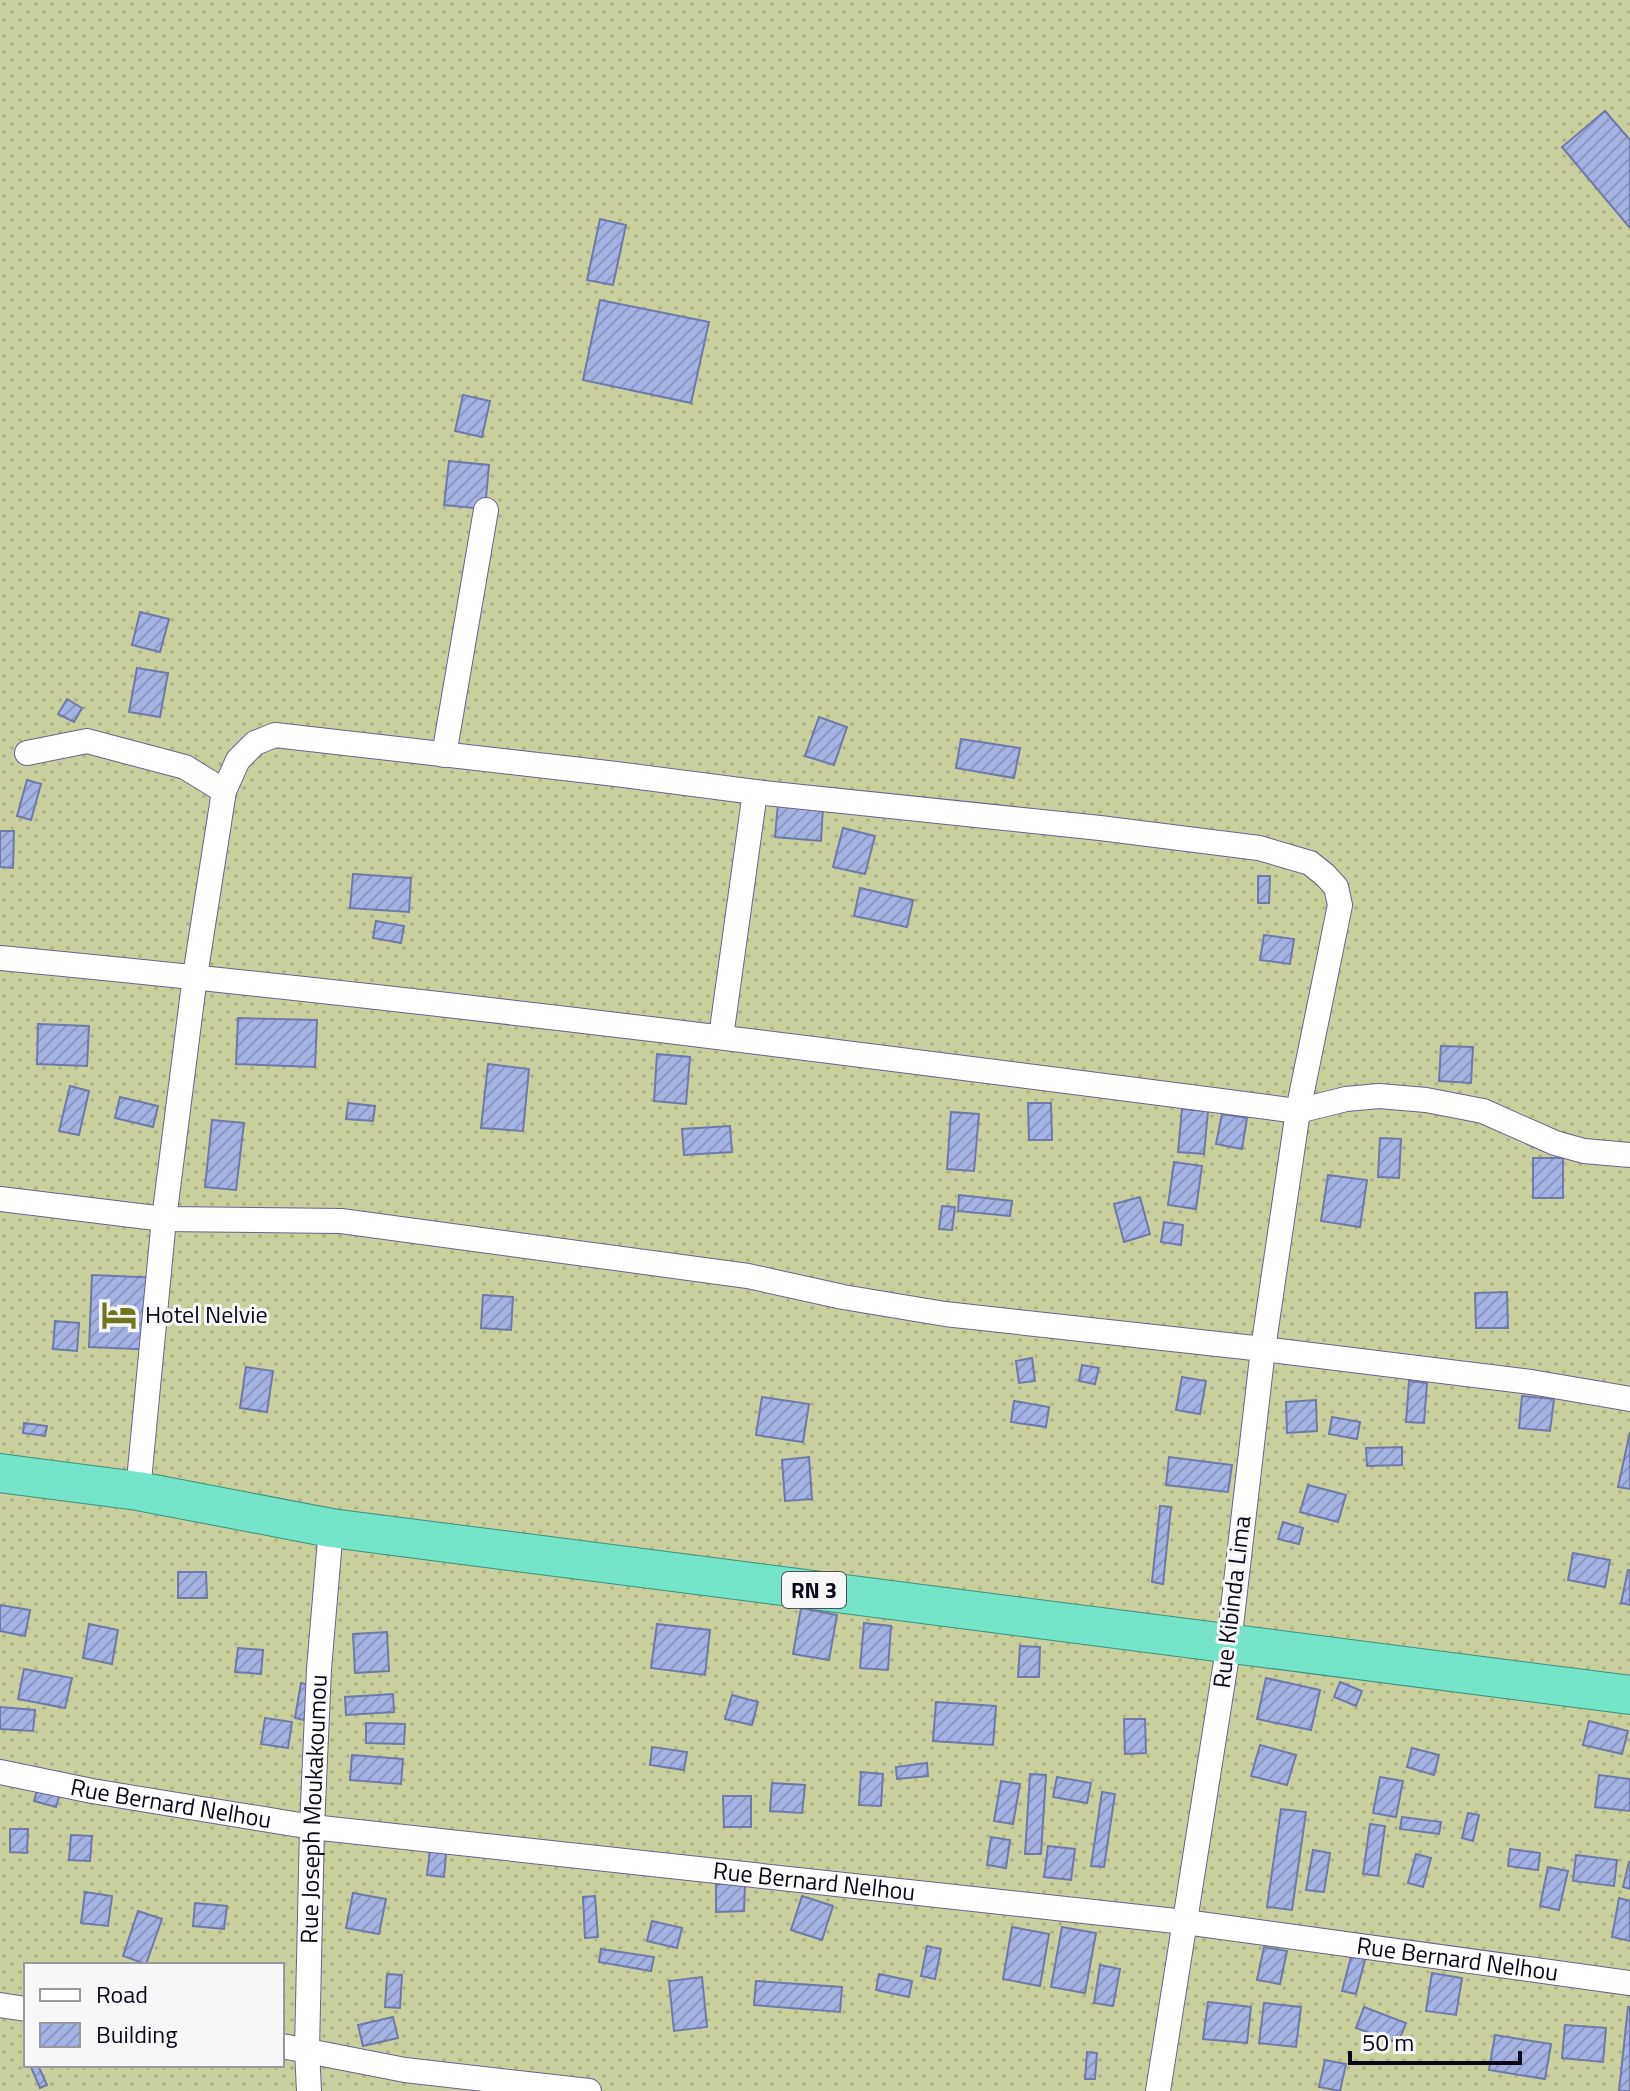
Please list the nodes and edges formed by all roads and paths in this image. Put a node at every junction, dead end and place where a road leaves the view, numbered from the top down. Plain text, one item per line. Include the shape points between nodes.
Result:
1 (486, 510) dead end
2 (27, 753) dead end
3 (444, 755) junction
4 (224, 791) junction
5 (755, 792) junction
6 (0, 958) edge
7 (195, 976) junction
8 (721, 1037) junction
9 (1298, 1111) junction
10 (1630, 1155) edge
11 (0, 1199) edge
12 (164, 1219) junction
13 (1263, 1349) junction
14 (1630, 1399) edge
15 (0, 1473) edge
16 (138, 1491) junction
17 (331, 1528) junction
18 (1229, 1643) junction
19 (1630, 1695) edge
20 (0, 1772) edge
21 (312, 1827) junction
22 (1185, 1922) junction
23 (1630, 1983) edge
24 (0, 2005) edge
25 (24, 2009) edge
26 (284, 2046) edge
27 (307, 2050) junction
28 (309, 2091) edge
29 (589, 2091) edge
30 (1158, 2091) edge

1 - 3 street
2 - 4 street via 87,741 185,767
3 - 4 street, Rue Kibinda Lima via 275,735 255,743 238,760
3 - 5 street, Rue Kibinda Lima
4 - 7 street, Rue Kibinda Lima
5 - 8 street
5 - 9 street, Rue Kibinda Lima via 1259,848 1310,863 1336,887 1340,905
6 - 7 street
7 - 8 street
7 - 12 street, Rue Kibinda Lima
8 - 9 street
9 - 10 street via 1379,1096 1426,1100 1483,1111 1584,1151
9 - 13 street, Rue Kibinda Lima
11 - 12 street
12 - 13 street via 341,1221 748,1276 945,1314
12 - 16 street, Rue Kibinda Lima
13 - 14 street
13 - 18 street, Rue Kibinda Lima
15 - 16 highway, RN 3
16 - 17 highway, RN 3
17 - 18 highway, RN 3
17 - 21 street, Rue Joseph Moukakoumou
18 - 19 highway, RN 3
18 - 22 street, Rue Kibinda Lima
20 - 21 street, Rue Bernard Nelhou
21 - 22 street, Rue Bernard Nelhou
21 - 27 street, Rue Joseph Moukakoumou
22 - 23 street, Rue Bernard Nelhou
22 - 30 street, Rue Kibinda Lima
24 - 25 street
26 - 27 street
27 - 28 street, Rue Joseph Moukakoumou
27 - 29 street via 405,2070

